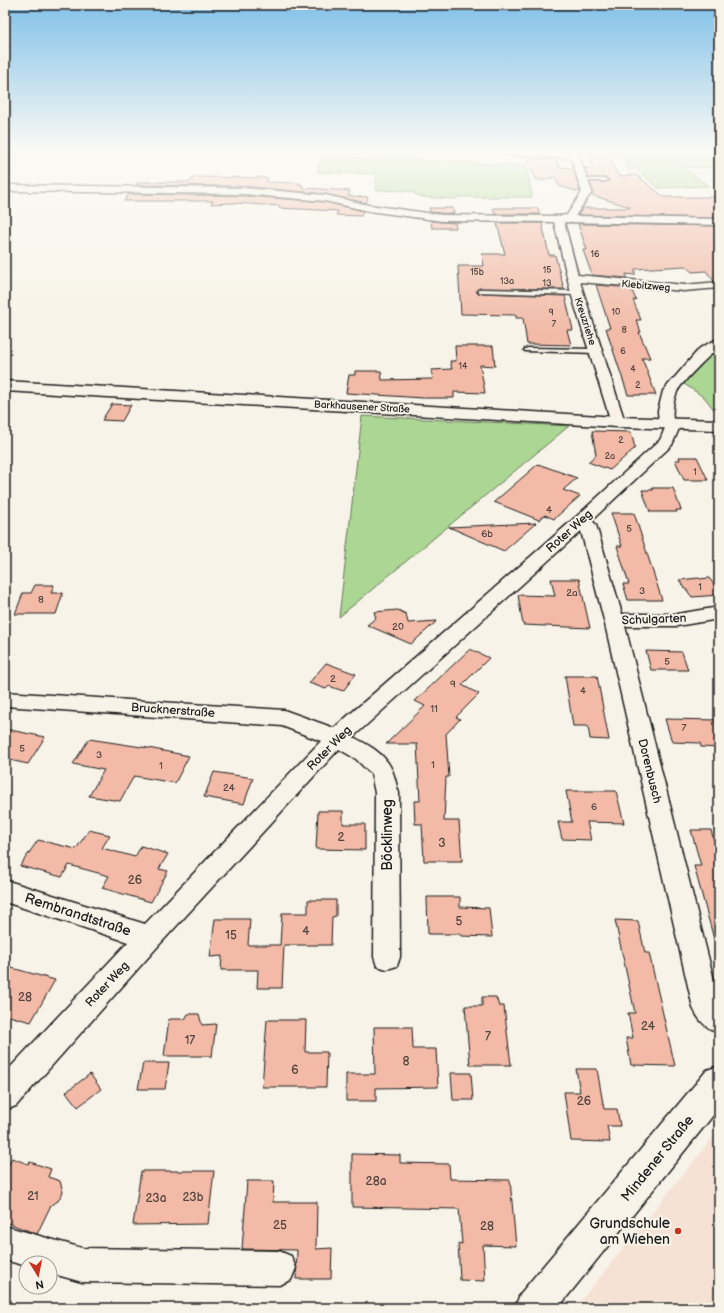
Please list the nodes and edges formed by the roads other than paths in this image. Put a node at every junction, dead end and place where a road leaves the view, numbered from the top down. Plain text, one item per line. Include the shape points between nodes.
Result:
1 (400, 212) edge
2 (573, 212) edge
3 (558, 219) junction
4 (719, 222) edge
5 (574, 278) junction
6 (719, 285) edge
7 (480, 291) dead end
8 (577, 293) junction
9 (719, 342) edge
10 (528, 350) dead end
11 (596, 351) junction
12 (5, 386) edge
13 (618, 422) junction
14 (670, 424) junction
15 (719, 426) edge
16 (582, 521) junction
17 (719, 613) edge
18 (614, 620) junction
19 (5, 699) edge
20 (337, 738) junction
21 (5, 891) edge
22 (150, 937) junction
23 (387, 957) dead end
24 (719, 1020) edge
25 (719, 1082) edge
26 (5, 1095) edge
27 (5, 1243) edge
28 (279, 1268) dead end
29 (534, 1308) edge

1 - 3 street via 442,218
2 - 3 street via 570,217
3 - 4 street
3 - 5 street, Kreuzriehe
5 - 6 street, Kiebitzweg via 684,288
5 - 8 street, Kreuzriehe
7 - 8 lane
8 - 11 street, Kreuzriehe
9 - 14 street via 705,351 670,391 665,411
10 - 11 lane
11 - 13 street, Kreuzriehe
12 - 13 main road, Barkhausener Straße
13 - 14 main road, Barkhausener Straße
14 - 15 main road, Barkhausener Straße
14 - 16 street, Roter Weg via 666,442
16 - 18 street, Dorenbusch via 588,525
16 - 20 street, Roter Weg
17 - 18 street, Schulgarten via 677,620
18 - 24 street, Dorenbusch via 707,1008
19 - 20 street, Brucknerstraße via 284,718
20 - 22 street, Roter Weg
20 - 23 street, Böcklinweg via 364,753 382,770 387,794
21 - 22 street, Rembrandtstraße
22 - 26 street, Roter Weg
25 - 29 main road, Mindener Straße
27 - 28 street via 82,1265

